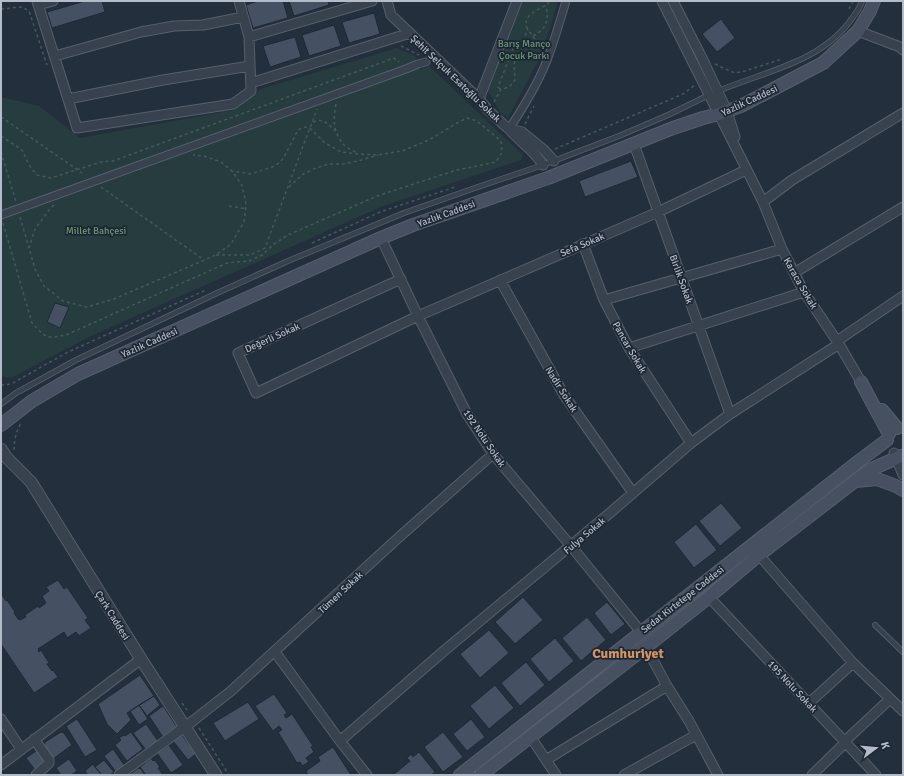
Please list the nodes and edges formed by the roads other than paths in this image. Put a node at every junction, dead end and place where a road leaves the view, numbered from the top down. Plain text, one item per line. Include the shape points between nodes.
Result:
1 (53, 1) edge
2 (239, 1) edge
3 (372, 1) edge
4 (387, 1) edge
5 (517, 1) edge
6 (566, 1) edge
7 (662, 1) edge
8 (673, 1) edge
9 (862, 1) edge
10 (874, 1) edge
11 (38, 3) edge
12 (243, 17) junction
13 (858, 31) junction
14 (410, 33) junction
15 (249, 37) junction
16 (903, 50) edge
17 (54, 56) junction
18 (435, 58) junction
19 (426, 62) joint
20 (250, 66) junction
21 (250, 83) junction
22 (713, 93) junction
23 (68, 99) junction
24 (478, 99) junction
25 (723, 113) junction
26 (903, 113) edge
27 (509, 129) junction
28 (634, 144) junction
29 (554, 161) junction
30 (543, 165) junction
31 (746, 170) junction
32 (751, 179) junction
33 (763, 202) junction
34 (903, 207) edge
35 (658, 212) junction
36 (1, 216) edge
37 (381, 238) junction
38 (583, 244) junction
39 (782, 249) junction
40 (794, 272) junction
41 (401, 279) junction
42 (682, 279) junction
43 (500, 280) junction
44 (804, 292) junction
45 (903, 296) edge
46 (604, 300) junction
47 (418, 316) junction
48 (698, 326) junction
49 (838, 342) junction
50 (629, 348) junction
51 (861, 382) joint
52 (1, 404) edge
53 (730, 414) junction
54 (2, 420) edge
55 (897, 430) edge
56 (691, 443) junction
57 (6, 453) edge
58 (493, 454) junction
59 (898, 455) edge
60 (903, 475) edge
61 (855, 481) junction
62 (903, 490) edge
63 (633, 493) junction
64 (571, 546) junction
65 (760, 555) junction
66 (709, 597) junction
67 (875, 625) dead end
68 (641, 632) junction
69 (646, 647) junction
70 (275, 652) junction
71 (903, 652) edge
72 (141, 659) junction
73 (854, 663) junction
74 (667, 686) junction
75 (890, 699) junction
76 (809, 703) junction
77 (903, 712) edge
78 (1, 719) edge
79 (185, 726) junction
80 (696, 735) junction
81 (530, 736) junction
82 (34, 739) junction
83 (340, 741) junction
84 (845, 741) junction
85 (21, 749) junction
86 (546, 760) junction
87 (1, 765) edge
88 (214, 774) edge
89 (872, 774) edge
90 (36, 775) edge
91 (119, 775) edge
92 (367, 775) edge
93 (460, 775) edge
94 (482, 775) edge
95 (556, 775) edge
96 (624, 775) edge
97 (718, 775) edge
98 (812, 775) edge

1 - 11 street
2 - 12 street
3 - 15 street
4 - 14 street, Şehit Selçuk Esatoğlu Sokak via 391,15
5 - 24 street
6 - 27 street via 550,53 539,78
7 - 22 street
8 - 22 street via 702,58
9 - 22 lane via 847,26 815,52 798,61
10 - 13 main road, Yazlık Caddesi
11 - 17 street
12 - 15 street
12 - 17 street via 203,25 174,26 141,32
13 - 16 street
13 - 25 main road, Yazlık Caddesi via 823,63
14 - 18 street, Şehit Selçuk Esatoğlu Sokak
14 - 21 street
15 - 20 street
17 - 23 street
18 - 19 street
18 - 24 street, Şehit Selçuk Esatoğlu Sokak
19 - 36 street
20 - 21 street
20 - 23 street
21 - 23 street via 251,91 233,104 77,128
22 - 25 street
22 - 29 lane via 668,115
24 - 27 street, Şehit Selçuk Esatoğlu Sokak
25 - 28 main road, Yazlık Caddesi via 673,128
25 - 31 street
25 - 32 street via 735,136
26 - 33 street via 792,180
27 - 29 street, Şehit Selçuk Esatoğlu Sokak via 522,132
27 - 30 street
28 - 35 street, Birlik Sokak
28 - 37 main road, Yazlık Caddesi
29 - 30 lane
30 - 52 lane via 404,213 281,264 76,360
31 - 32 street
31 - 35 street, Sefa Sokak
32 - 33 street, Karaca Sokak
33 - 39 street, Karaca Sokak
34 - 40 street
35 - 38 street, Sefa Sokak
35 - 42 street, Birlik Sokak
37 - 41 street, 192 Nolu Sokak
37 - 54 main road, Yazlık Caddesi via 78,374
38 - 43 street, Sefa Sokak
38 - 46 street, Pancar Sokak
39 - 40 street, Karaca Sokak
39 - 42 street
40 - 44 street, Karaca Sokak
41 - 47 street, 192 Nolu Sokak
41 - 47 street, Değerli Sokak via 238,353 256,393
42 - 46 street
42 - 48 street, Birlik Sokak
43 - 47 street, Sefa Sokak
43 - 63 street, Nadir Sokak via 564,395
44 - 48 street
44 - 49 street, Karaca Sokak
45 - 49 street, Fulya Sokak
46 - 50 street, Pancar Sokak
47 - 58 street, 192 Nolu Sokak via 467,414
48 - 50 street
48 - 53 street, Birlik Sokak
49 - 51 street, Karaca Sokak
49 - 53 street, Fulya Sokak
50 - 56 street, Pancar Sokak
51 - 55 main road
53 - 56 street, Fulya Sokak
55 - 59 main road via 889,449
55 - 68 main road, Sedat Kirtetepe Caddesi
56 - 63 street, Fulya Sokak
57 - 72 street, Çark Caddesi via 31,482
58 - 64 street, 192 Nolu Sokak
58 - 70 street, Tümen Sokak
59 - 60 street
59 - 61 main road, Sedat Kirtetepe Caddesi
61 - 62 main road via 877,479
61 - 65 main road, Sedat Kirtetepe Caddesi
63 - 64 street, Fulya Sokak
64 - 68 street, 192 Nolu Sokak
64 - 83 street, Fulya Sokak
65 - 66 main road, Sedat Kirtetepe Caddesi
65 - 73 street
66 - 69 main road, Sedat Kirtetepe Caddesi
66 - 76 street, 195 Nolu Sokak
67 - 71 lane
68 - 93 main road, Sedat Kirtetepe Caddesi
69 - 74 street
69 - 81 main road, Sedat Kirtetepe Caddesi
70 - 79 street, Tümen Sokak via 231,691
70 - 83 street
72 - 79 street, Çark Caddesi
72 - 82 street
73 - 75 street
73 - 76 street
74 - 80 street
74 - 86 street
75 - 77 street
75 - 84 street
76 - 84 street, 195 Nolu Sokak
78 - 85 street
79 - 88 street, Çark Caddesi
79 - 91 street, Tümen Sokak
80 - 96 street
80 - 97 street
81 - 86 street
81 - 94 main road, Sedat Kirtetepe Caddesi
82 - 85 street
82 - 90 street via 49,760 49,764
83 - 92 street
84 - 89 street, 195 Nolu Sokak
84 - 98 street
85 - 87 street
86 - 95 street

